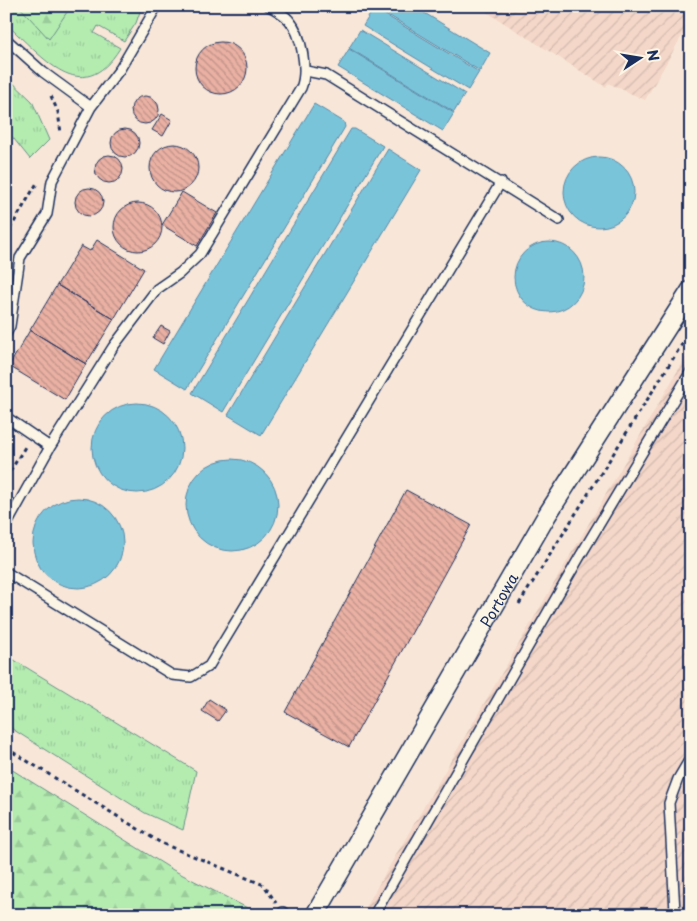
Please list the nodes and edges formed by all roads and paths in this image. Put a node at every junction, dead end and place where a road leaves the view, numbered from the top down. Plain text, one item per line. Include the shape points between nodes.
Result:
1 (157, 6) edge
2 (269, 6) edge
3 (6, 39) edge
4 (306, 71) junction
5 (48, 92) dead end
6 (91, 107) junction
7 (60, 138) dead end
8 (40, 178) dead end
9 (502, 182) junction
10 (559, 220) dead end
11 (6, 236) edge
12 (691, 290) edge
13 (691, 330) edge
14 (6, 334) edge
15 (691, 371) edge
16 (6, 416) edge
17 (25, 447) dead end
18 (50, 447) junction
19 (6, 478) edge
20 (6, 526) edge
21 (6, 572) edge
22 (516, 607) dead end
23 (6, 748) edge
24 (691, 757) edge
25 (285, 914) edge
26 (315, 915) edge
27 (374, 915) edge
28 (671, 915) edge

1 - 6 lane via 120,69
2 - 4 lane via 292,24
3 - 6 lane via 43,72
4 - 9 lane via 326,75
4 - 18 lane via 301,88 200,254 157,288 113,347
5 - 7 path via 58,112
6 - 14 lane via 52,181 47,214 20,258
8 - 11 path
9 - 10 lane
9 - 21 lane via 209,666 191,677 172,675
12 - 26 street, Portowa via 547,515
13 - 22 path
15 - 27 lane via 579,558
16 - 18 lane
17 - 19 path
18 - 20 lane
23 - 25 path via 161,843 264,885
24 - 28 lane via 669,803 674,912

